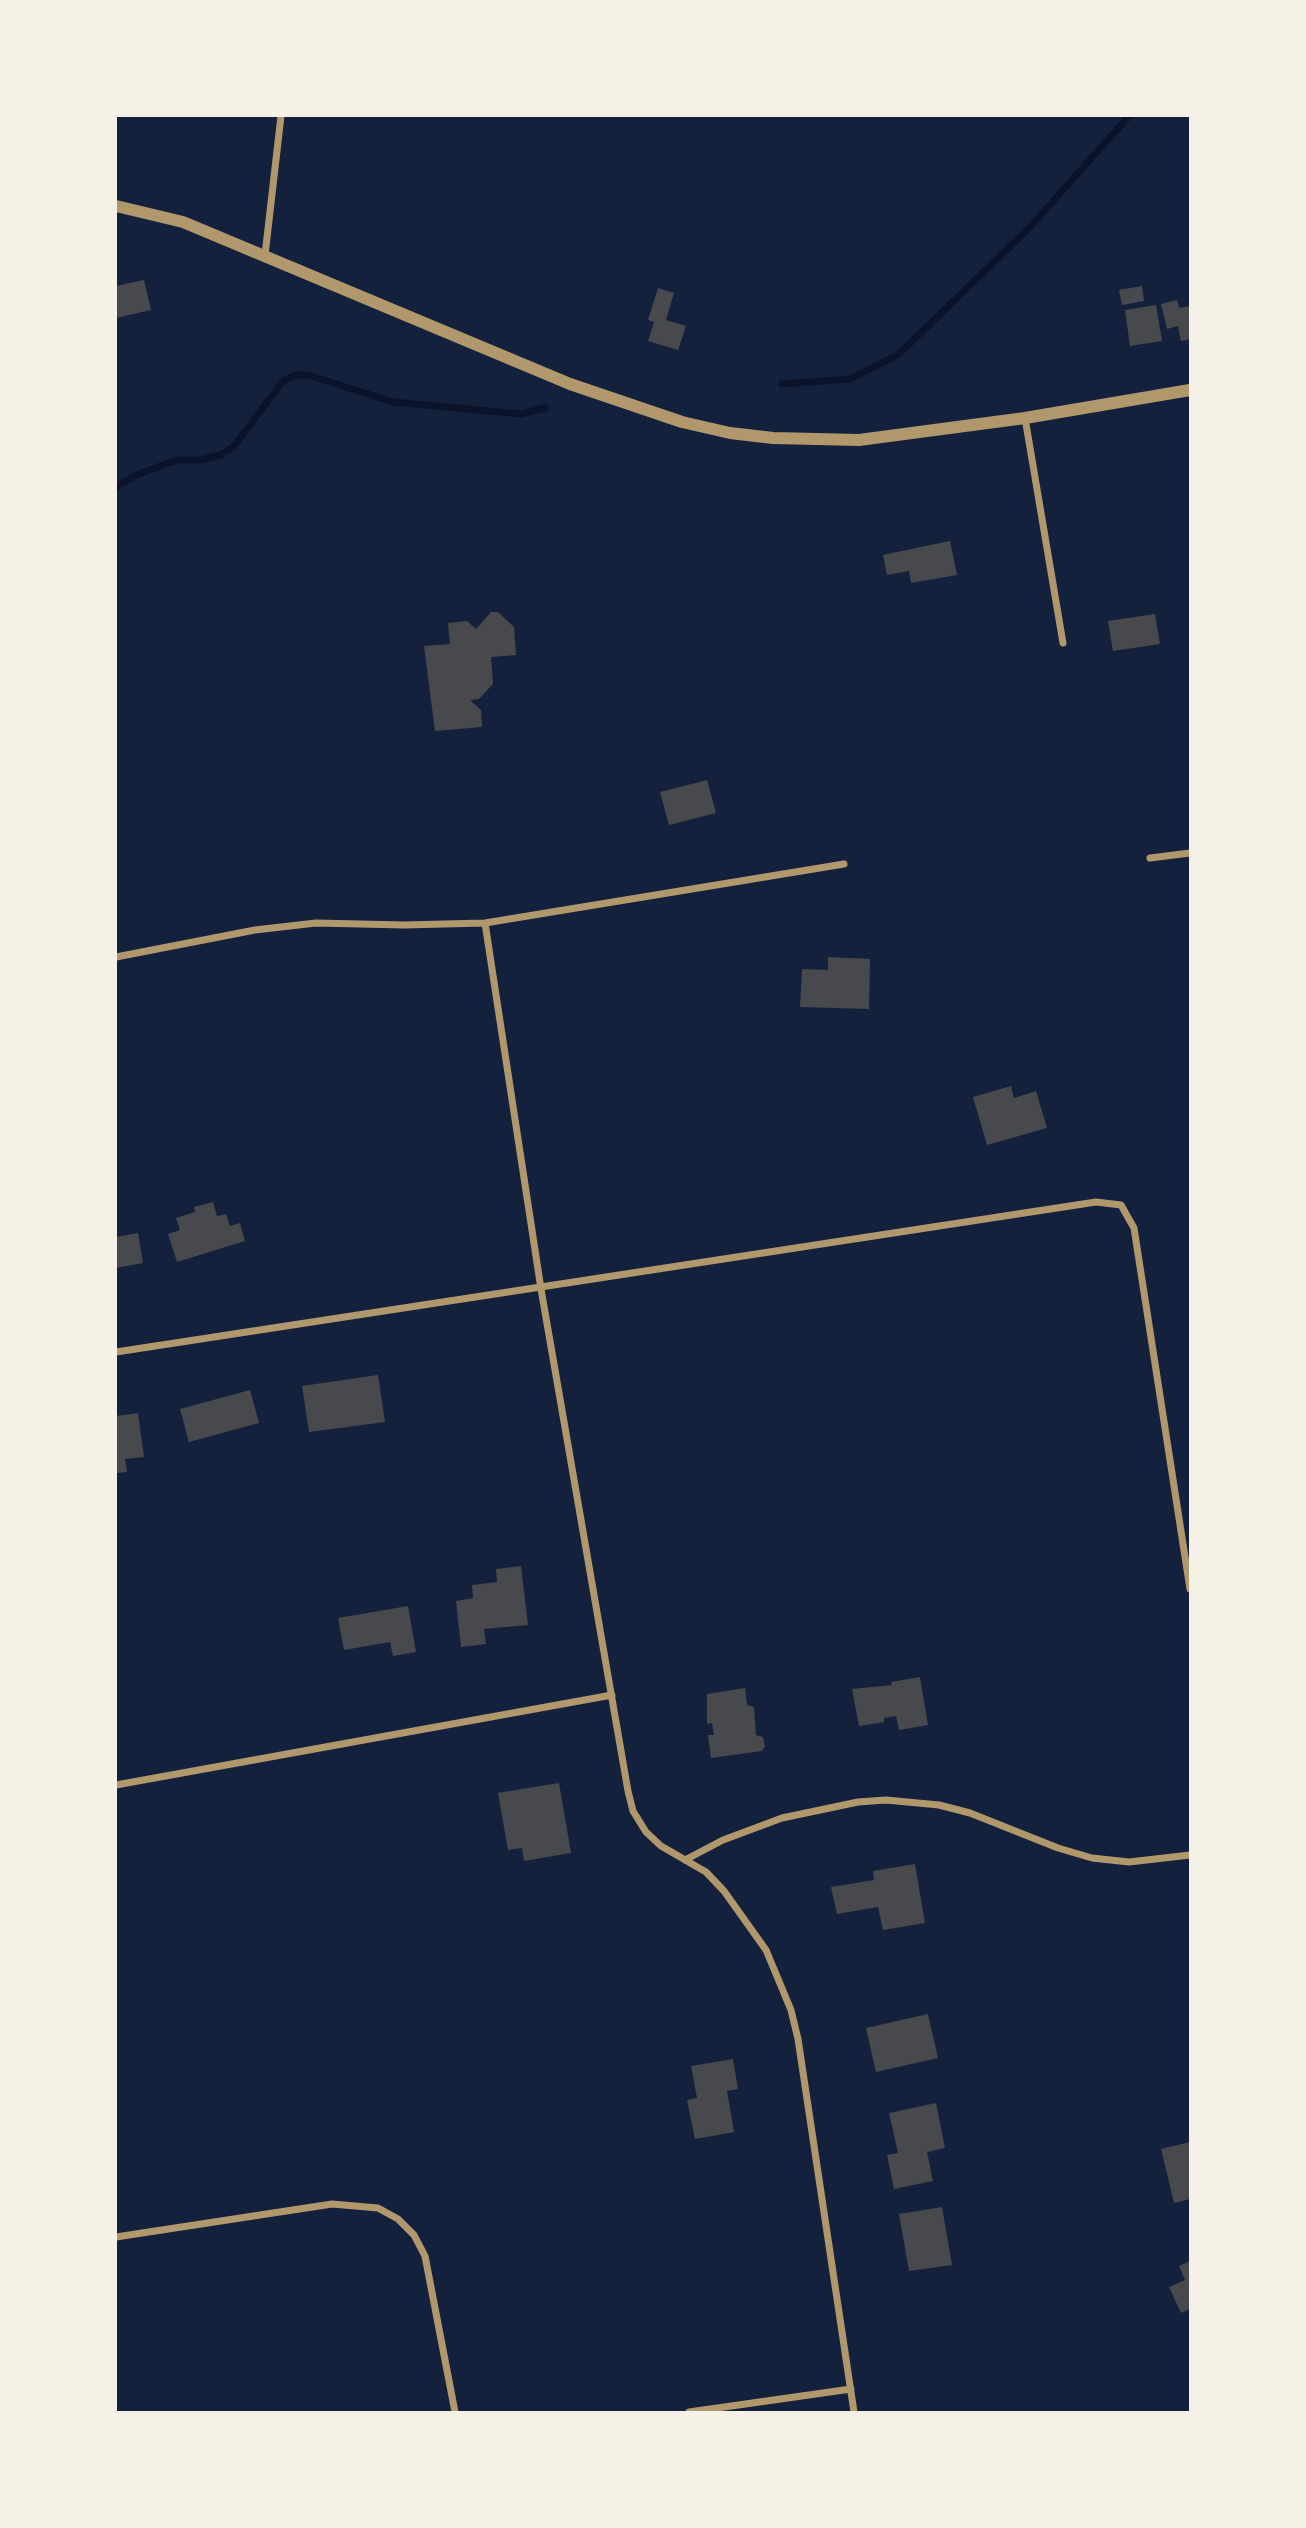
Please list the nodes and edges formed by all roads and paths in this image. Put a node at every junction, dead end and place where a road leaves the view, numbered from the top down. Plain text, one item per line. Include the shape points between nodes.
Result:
1 (281, 116) edge
2 (116, 206) edge
3 (265, 255) junction
4 (1191, 390) edge
5 (1025, 418) junction
6 (1063, 643) dead end
7 (1191, 853) edge
8 (1150, 858) dead end
9 (844, 864) dead end
10 (485, 923) junction
11 (116, 957) edge
12 (541, 1289) junction
13 (116, 1352) edge
14 (1191, 1589) edge
15 (612, 1696) junction
16 (116, 1785) edge
17 (1191, 1855) edge
18 (685, 1860) junction
19 (116, 2237) edge
20 (851, 2389) junction
21 (455, 2413) edge
22 (689, 2413) edge
23 (854, 2413) edge

1 - 3 street
2 - 3 street via 183,222
3 - 5 street via 570,383 682,422 730,433 859,440
4 - 5 street
5 - 6 street
7 - 8 street
9 - 10 street
10 - 11 street via 316,923
10 - 12 street
12 - 13 street
12 - 14 street via 1096,1202 1121,1205 1134,1228
12 - 15 street
15 - 16 street
15 - 18 street via 633,1811 653,1839
17 - 18 street via 1129,1862 1092,1858 970,1813 886,1800 782,1818
18 - 20 street via 706,1872 766,1950 791,2010
19 - 21 street via 332,2204 378,2208 414,2235 425,2256
20 - 22 street
20 - 23 street

